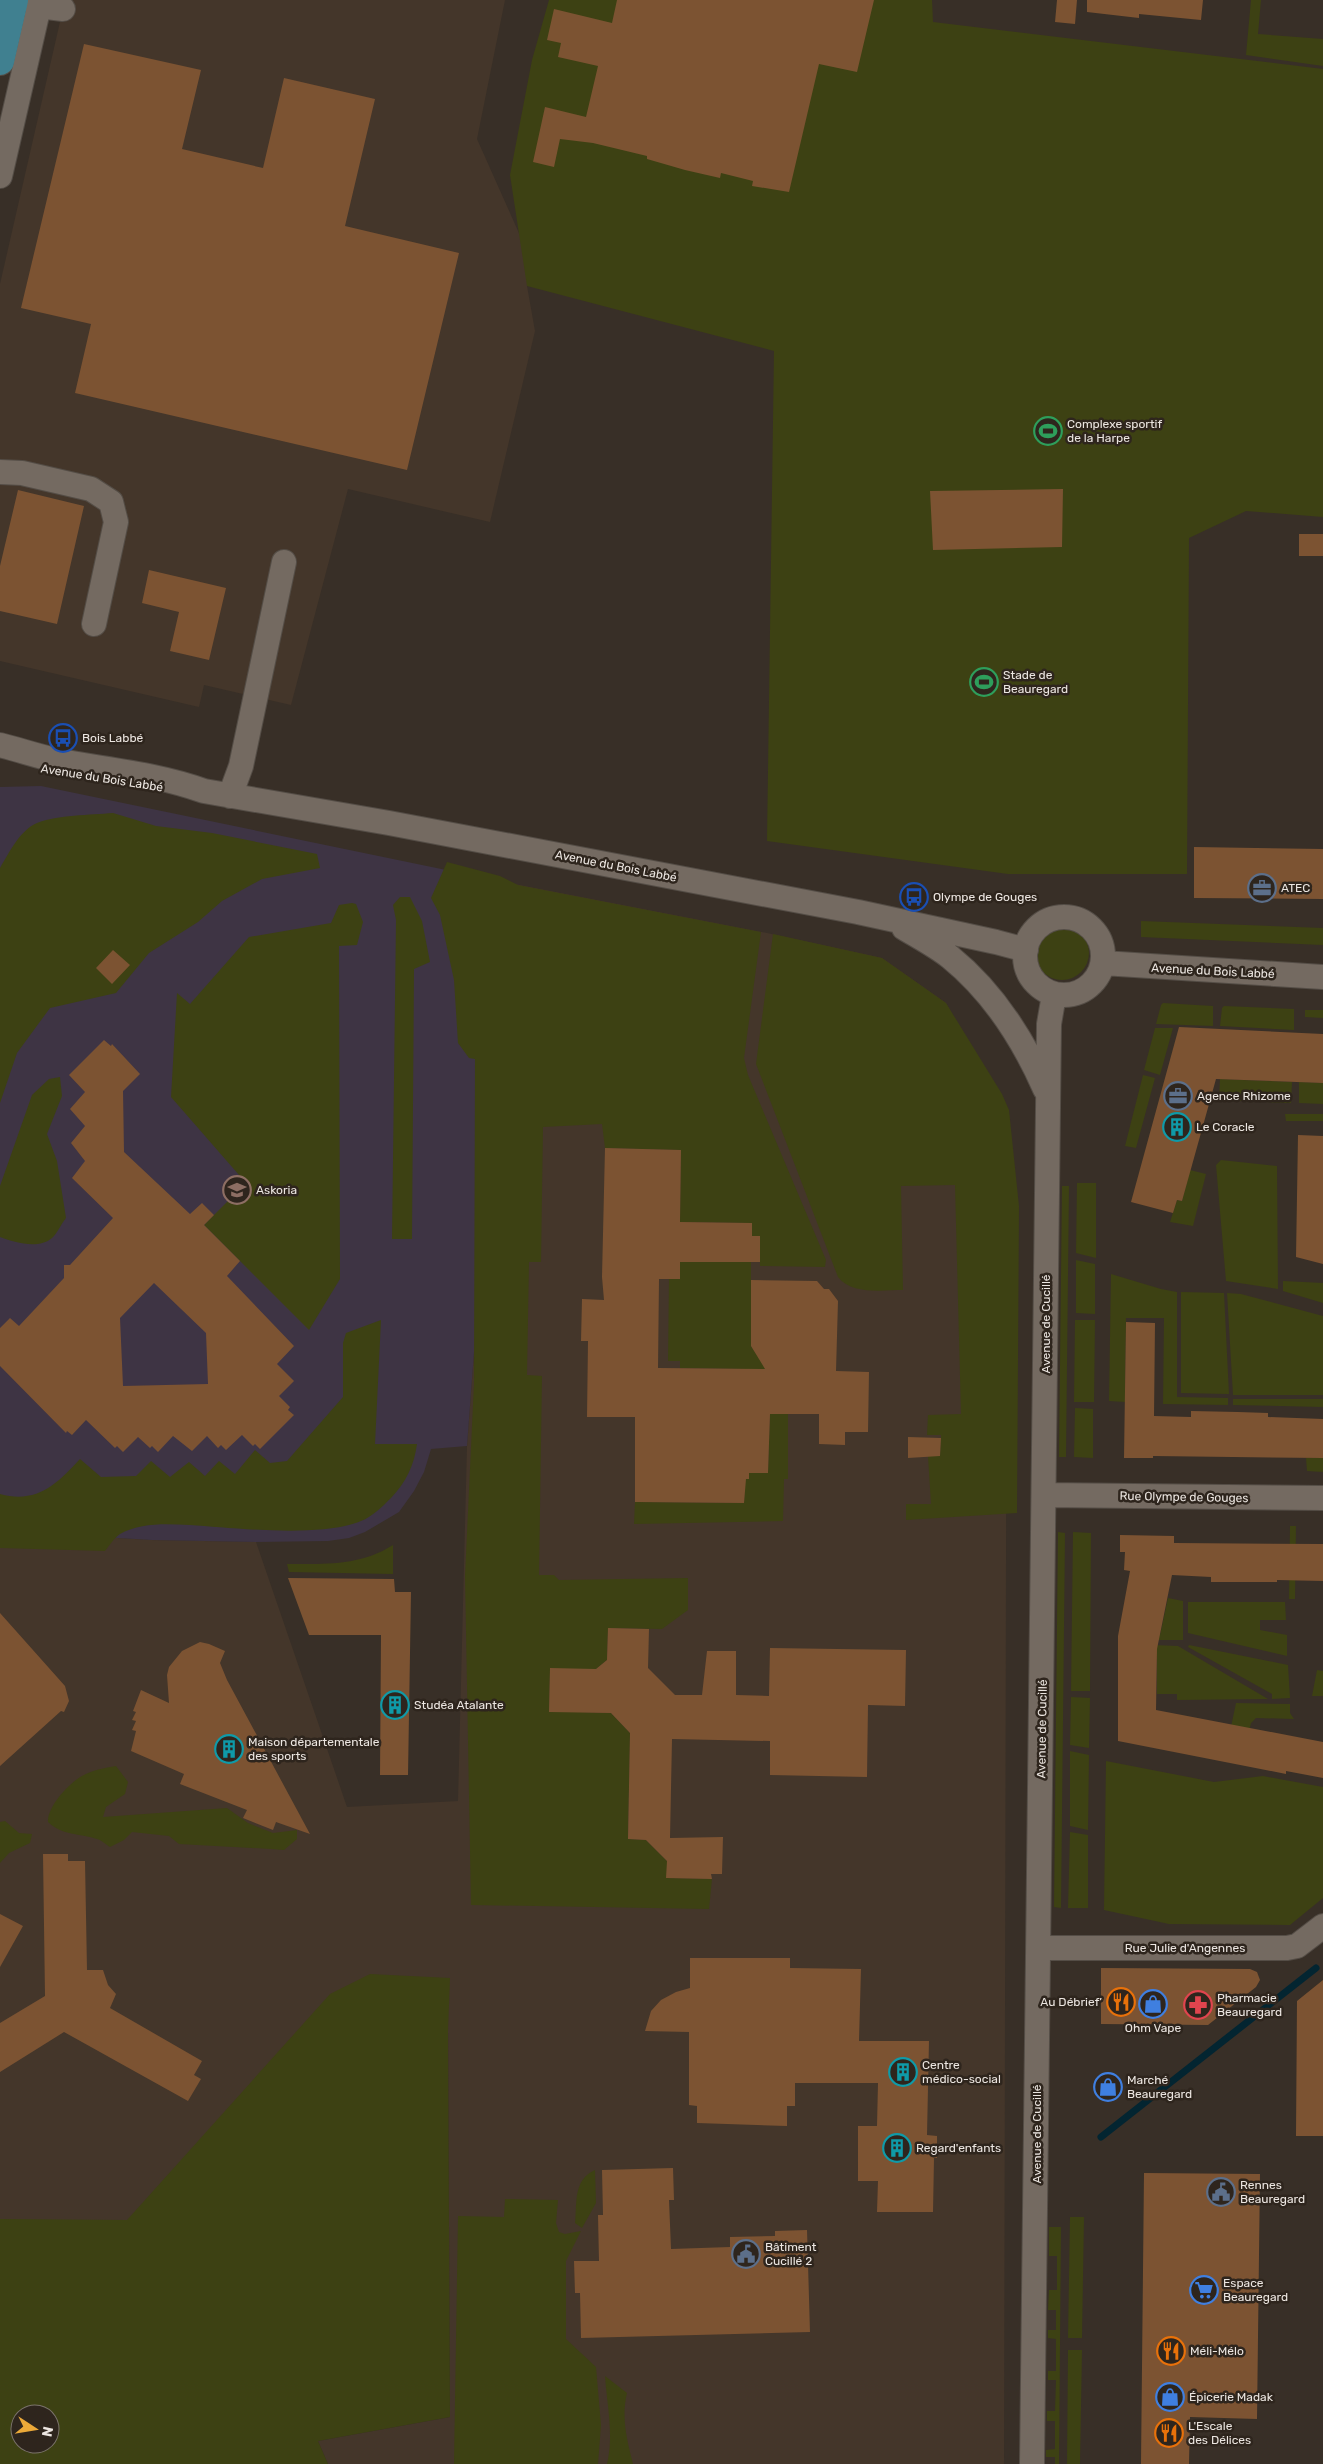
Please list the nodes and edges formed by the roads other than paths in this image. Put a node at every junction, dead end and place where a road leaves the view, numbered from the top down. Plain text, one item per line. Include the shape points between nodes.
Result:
1 (28, 2) edge
2 (63, 9) dead end
3 (0, 61) edge
4 (0, 176) edge
5 (0, 472) edge
6 (284, 562) dead end
7 (94, 624) dead end
8 (2, 749) edge
9 (230, 796) junction
10 (888, 919) junction
11 (1026, 950) junction
12 (1103, 963) junction
13 (1323, 978) edge
14 (1054, 994) junction
15 (1048, 1096) junction
16 (1045, 1496) junction
17 (1323, 1498) edge
18 (1323, 1926) edge
19 (1040, 1948) junction
20 (1032, 2464) edge

1 - 2 street
1 - 3 main road
1 - 4 street
5 - 7 street via 22,473 91,489 112,502 116,522
6 - 9 street via 240,766
8 - 9 street, Avenue du Bois Labbé via 140,773
9 - 10 street, Avenue du Bois Labbé via 389,823
10 - 11 street, Avenue du Bois Labbé
10 - 15 street via 949,956 986,992 1010,1023
11 - 12 street via 1029,939 1041,925 1058,917 1070,917 1092,928 1102,944
11 - 14 street via 1029,973 1044,990
12 - 13 street, Avenue du Bois Labbé
12 - 14 street via 1098,977 1088,988 1077,994
14 - 15 street, Avenue de Cucillé via 1049,1024
15 - 16 street, Avenue de Cucillé
16 - 17 street, Rue Olympe de Gouges
16 - 19 street, Avenue de Cucillé
18 - 19 street, Rue Julie d'Angennes via 1297,1946 1288,1948
19 - 20 street, Avenue de Cucillé

